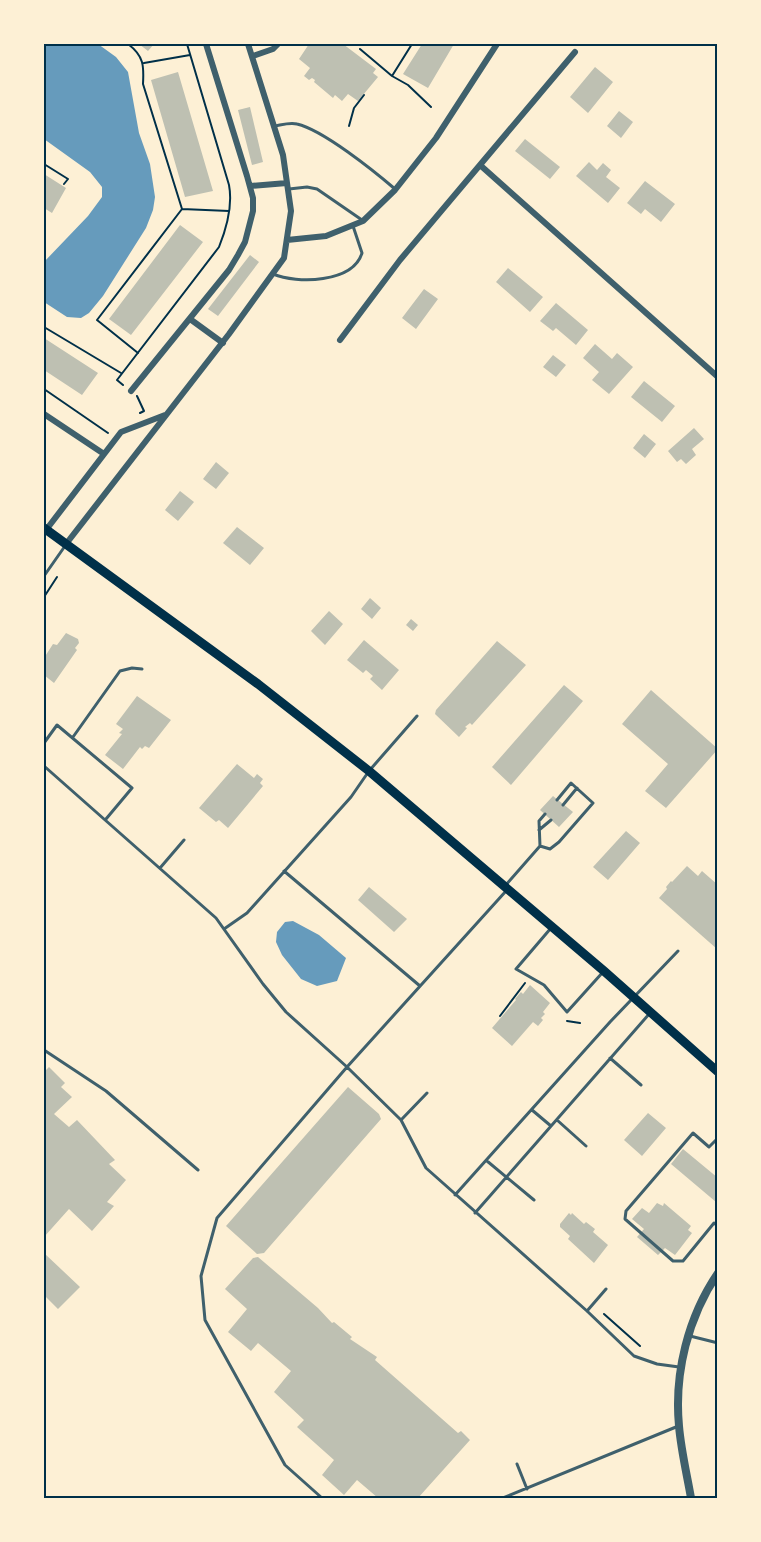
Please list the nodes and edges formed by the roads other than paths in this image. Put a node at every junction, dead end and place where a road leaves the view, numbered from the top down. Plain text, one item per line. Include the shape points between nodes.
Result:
1 (206, 44) edge
2 (248, 44) edge
3 (278, 44) edge
4 (497, 44) edge
5 (575, 52) dead end
6 (253, 56) junction
7 (274, 126) junction
8 (480, 165) junction
9 (250, 186) junction
10 (287, 186) junction
11 (395, 190) junction
12 (363, 221) junction
13 (353, 225) junction
14 (288, 240) junction
15 (273, 274) junction
16 (190, 319) junction
17 (340, 340) dead end
18 (223, 343) junction
19 (717, 377) edge
20 (131, 391) road end
21 (44, 414) edge
22 (166, 415) junction
23 (104, 454) junction
24 (44, 530) edge
25 (66, 544) junction
26 (44, 576) edge
27 (142, 669) dead end
28 (417, 716) dead end
29 (73, 737) junction
30 (44, 743) edge
31 (44, 766) edge
32 (369, 771) junction
33 (577, 788) junction
34 (557, 800) dead end
35 (563, 805) dead end
36 (545, 814) dead end
37 (106, 819) junction
38 (551, 820) dead end
39 (539, 830) junction
40 (184, 840) dead end
41 (540, 846) junction
42 (160, 868) junction
43 (284, 871) junction
44 (506, 889) junction
45 (551, 928) junction
46 (224, 929) junction
47 (678, 951) dead end
48 (604, 971) junction
49 (420, 987) junction
50 (634, 999) junction
51 (651, 1012) junction
52 (44, 1050) edge
53 (610, 1058) junction
54 (348, 1067) junction
55 (716, 1068) edge
56 (641, 1084) dead end
57 (427, 1093) dead end
58 (532, 1110) junction
59 (557, 1119) junction
60 (401, 1120) junction
61 (551, 1126) junction
62 (717, 1138) edge
63 (586, 1146) dead end
64 (487, 1160) junction
65 (198, 1170) dead end
66 (506, 1177) junction
67 (455, 1196) junction
68 (534, 1200) dead end
69 (475, 1213) junction
70 (717, 1226) edge
71 (717, 1273) edge
72 (606, 1289) dead end
73 (587, 1311) junction
74 (688, 1335) junction
75 (717, 1343) edge
76 (681, 1367) junction
77 (678, 1426) junction
78 (517, 1464) dead end
79 (527, 1489) junction
80 (322, 1498) edge
81 (503, 1498) edge
82 (691, 1498) edge

1 - 9 street
2 - 6 street
3 - 6 street
4 - 11 street via 436,138
5 - 8 street
6 - 7 street
7 - 10 street
7 - 11 lane via 295,123 313,129
8 - 17 street via 400,260
8 - 19 street
9 - 10 street
9 - 16 street via 253,212 245,242 229,270
10 - 12 lane via 317,189
10 - 14 street via 291,211
11 - 12 street
12 - 13 street
13 - 14 street via 326,236
13 - 15 lane via 362,253 355,267 307,280
14 - 15 street via 284,258
15 - 18 street
16 - 18 street
16 - 20 street
18 - 22 street
21 - 23 street
22 - 23 street via 121,432
22 - 25 street
23 - 24 street
24 - 25 main road
25 - 26 lane
25 - 32 main road via 222,657
27 - 29 lane via 120,671
28 - 32 lane
29 - 30 lane via 57,725
29 - 37 lane via 132,788
31 - 37 lane
32 - 43 lane via 351,797
32 - 44 main road
33 - 34 lane via 571,783
33 - 35 lane
33 - 41 lane via 593,803 559,843 550,849
36 - 39 lane via 539,821
37 - 42 lane
38 - 39 lane
39 - 41 lane
40 - 42 lane
41 - 44 lane
42 - 46 lane
43 - 46 lane via 247,914
43 - 49 lane
44 - 45 main road
44 - 49 lane
45 - 48 main road
45 - 48 lane via 516,969 544,984 567,1012
46 - 54 lane via 286,1012
47 - 50 lane
48 - 50 main road
49 - 54 lane
50 - 51 main road
50 - 58 lane
51 - 53 lane
51 - 55 main road
52 - 65 lane via 106,1091
53 - 56 lane
53 - 59 lane
54 - 60 lane
54 - 80 lane via 217,1218 201,1276 205,1320 285,1465
57 - 60 lane
58 - 61 lane
58 - 64 lane
59 - 61 lane
59 - 63 lane
60 - 67 lane via 426,1168
61 - 66 lane
62 - 70 lane via 709,1147 693,1133 626,1211 626,1219 678,1262 683,1262 714,1223
64 - 66 lane
64 - 67 lane
66 - 68 lane
66 - 69 lane
67 - 69 lane
69 - 73 lane
71 - 74 street
72 - 73 lane
73 - 76 lane via 634,1356
74 - 75 lane
74 - 76 street
76 - 77 street
77 - 79 lane
77 - 82 street
78 - 79 lane
79 - 81 lane

